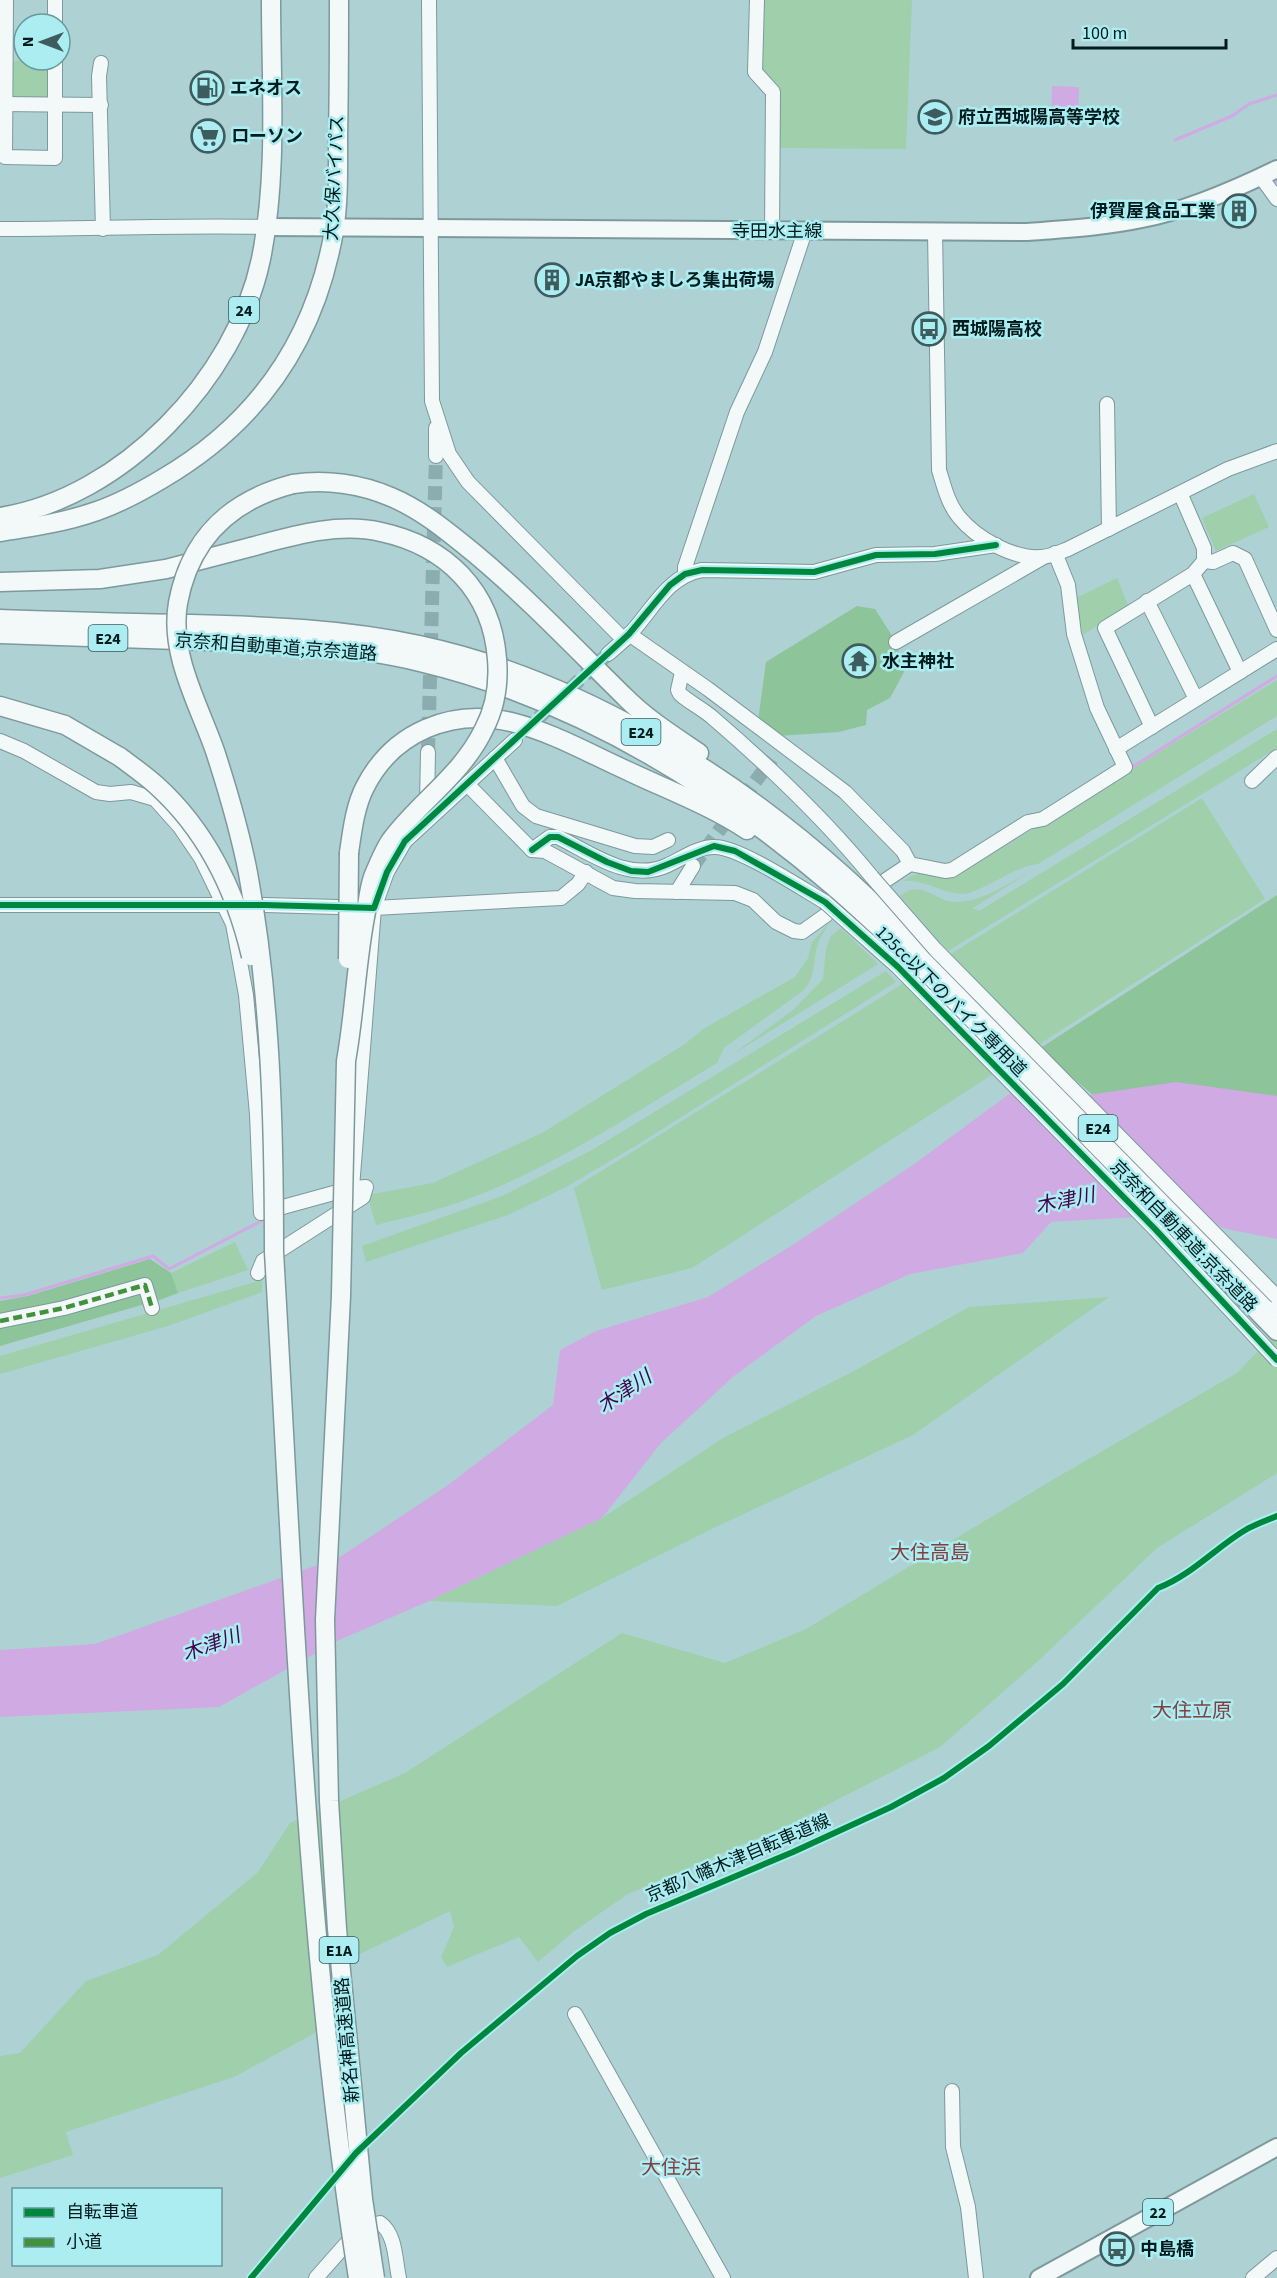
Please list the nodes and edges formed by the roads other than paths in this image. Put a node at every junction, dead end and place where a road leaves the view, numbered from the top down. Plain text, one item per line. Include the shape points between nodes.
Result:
1 (6, 0) edge
2 (271, 0) edge
3 (339, 0) edge
4 (429, 0) edge
5 (757, 0) edge
6 (101, 63) dead end
7 (55, 72) edge
8 (3, 104) edge
9 (55, 105) junction
10 (101, 105) junction
11 (1277, 168) edge
12 (1261, 177) junction
13 (1277, 199) edge
14 (266, 227) junction
15 (0, 228) edge
16 (334, 228) junction
17 (103, 229) junction
18 (430, 229) junction
19 (805, 231) junction
20 (772, 232) junction
21 (935, 232) junction
22 (1107, 404) dead end
23 (436, 419) junction
24 (1277, 451) edge
25 (436, 456) tunnel mouth
26 (1180, 495) junction
27 (0, 517) edge
28 (1110, 529) junction
29 (0, 532) edge
30 (996, 545) junction
31 (1049, 555) junction
32 (1204, 561) junction
33 (685, 574) junction
34 (1193, 574) junction
35 (0, 582) edge
36 (1147, 601) junction
37 (0, 619) edge
38 (1277, 630) edge
39 (215, 633) junction
40 (0, 634) edge
41 (307, 637) junction
42 (626, 637) junction
43 (896, 642) dead end
44 (1277, 649) edge
45 (608, 654) tunnel mouth
46 (682, 672) junction
47 (1240, 672) junction
48 (1196, 699) junction
49 (0, 706) edge
50 (1152, 726) junction
51 (515, 740) tunnel mouth
52 (0, 741) edge
53 (783, 747) junction
54 (1116, 749) junction
55 (428, 752) tunnel mouth
56 (1277, 757) edge
57 (495, 758) junction
58 (772, 759) tunnel mouth
59 (1252, 781) dead end
60 (467, 784) junction
61 (426, 821) junction
62 (794, 834) junction
63 (668, 840) dead end
64 (532, 850) junction
65 (910, 864) junction
66 (693, 866) tunnel mouth
67 (586, 872) junction
68 (886, 880) dead end
69 (677, 892) junction
70 (829, 902) junction
71 (0, 905) edge
72 (225, 906) junction
73 (374, 908) junction
74 (912, 952) junction
75 (346, 1061) junction
76 (274, 1185) junction
77 (352, 1188) junction
78 (1205, 1259) junction
79 (258, 1273) dead end
80 (1277, 1297) edge
81 (152, 1308) dead end
82 (1277, 1309) edge
83 (0, 1321) edge
84 (1277, 1331) edge
85 (1277, 1343) edge
86 (1277, 1360) edge
87 (576, 2014) dead end
88 (952, 2091) dead end
89 (1277, 2147) edge
90 (1277, 2258) edge
91 (316, 2278) edge
92 (358, 2278) edge
93 (375, 2278) edge
94 (399, 2278) edge
95 (723, 2278) edge
96 (976, 2278) edge
97 (1039, 2278) edge
98 (1253, 2278) edge

1 - 8 street
2 - 14 highway, 24 via 270,202
3 - 16 highway, 大久保バイパス
4 - 18 street
5 - 20 street via 755,72 773,92
6 - 10 street
7 - 9 street
8 - 9 street
8 - 9 street via 5,157 55,158
9 - 10 street
10 - 17 street
11 - 12 main road, 寺田水主線
12 - 13 street
12 - 21 main road, 寺田水主線 via 1144,219 1037,231
14 - 16 main road, 寺田水主線
14 - 17 street via 184,225
14 - 27 highway, 24 via 260,261 231,339 212,370 162,431 93,483 57,501
15 - 17 street
16 - 18 main road, 寺田水主線
16 - 29 highway, 大久保バイパス via 319,293 297,344 266,392 230,430 187,465 98,511
18 - 20 main road, 寺田水主線
18 - 23 street via 432,401
19 - 20 main road, 寺田水主線
19 - 21 main road, 寺田水主線
19 - 33 street via 765,352 737,412
21 - 30 street via 939,470 947,498 958,516
22 - 28 street
23 - 25 street
23 - 42 street via 449,454 468,482
24 - 26 street
26 - 28 street
26 - 32 street via 1204,548
28 - 31 street
30 - 31 street via 1018,554
30 - 33 street via 935,554 876,555 814,572 702,570
31 - 43 street
31 - 54 street via 1068,585 1074,634 1097,708
32 - 34 street
32 - 38 street via 1213,562 1233,553 1245,559
33 - 42 street via 670,585
34 - 36 street
34 - 47 street
35 - 75 highway, bridge via 100,579 166,570 310,532 351,530 379,531 407,540 442,559 471,586 489,616 496,640 498,674 494,705 471,753 390,841 373,878 358,950 353,1025
36 - 48 street
36 - 50 street via 1105,628
37 - 39 highway, 京奈和自動車道;京奈道路 / E24
39 - 40 highway, 京奈和自動車道;京奈道路 / E24
39 - 41 highway, 京奈和自動車道;京奈道路 / E24
41 - 62 highway, 京奈和自動車道;京奈道路 / E24 via 347,633 423,646 550,687 683,756
41 - 70 highway, 京奈和自動車道;京奈道路 / E24 via 420,662 508,687 624,740 731,807
42 - 45 street
42 - 46 street
44 - 47 street
46 - 53 street
46 - 80 street, 125cc以下のバイク専用道, bridge via 680,694 711,715 781,778 843,841 935,949
47 - 48 street
48 - 50 street
49 - 76 highway, bridge via 65,725 120,757 179,809 219,867 245,933 257,983
50 - 54 street
51 - 57 street
52 - 72 street via 96,792 131,792 155,799 201,858
53 - 58 street
53 - 65 street via 845,792 903,851
54 - 65 street via 1125,767 952,870
55 - 61 street
56 - 59 street
57 - 60 street
57 - 63 street via 523,806 536,816 635,846 654,847
60 - 61 street
60 - 64 street
61 - 73 street via 405,841 387,872
62 - 74 highway, 京奈和自動車道;京奈道路 / E24 via 844,876
62 - 76 highway, bridge via 746,788 628,700 500,575 424,515 391,497 350,484 312,481 251,498 217,524 193,557 178,605 177,629 180,656 239,832 258,931 268,1022
64 - 67 street via 545,851
64 - 70 street, 125cc以下のバイク専用道 via 550,837 558,837 615,865 648,872 714,846 735,851
65 - 68 street
66 - 69 street
67 - 69 street via 613,888
67 - 73 street via 561,898
69 - 70 street via 735,893 753,900 777,922 802,932
70 - 74 highway, 京奈和自動車道;京奈道路 / E24
70 - 75 highway, bridge via 741,826 542,732 481,718 439,724 394,747 363,789 349,853
70 - 86 street, 125cc以下のバイク専用道, bridge via 1155,1229
71 - 72 street
72 - 73 street
72 - 77 street via 234,924 246,995 261,1213
73 - 77 street
74 - 78 highway, 京奈和自動車道;京奈道路 / E24
74 - 82 highway, 京奈和自動車道;京奈道路 / E24
75 - 93 highway, 新名神高速道路 / E1A, bridge via 341,1296 325,1620 329,1801 348,2063
76 - 92 highway, 新名神高速道路 / E1A, bridge via 274,1252 306,1805 332,2088
77 - 79 street via 366,1188 363,1197 263,1261
78 - 84 highway, 京奈和自動車道;京奈道路 / E24
78 - 85 highway
81 - 83 street via 145,1285
87 - 95 street
88 - 96 street via 953,2147 968,2207
89 - 97 main road, 22
90 - 98 street
91 - 94 street via 361,2227 380,2223 392,2237

